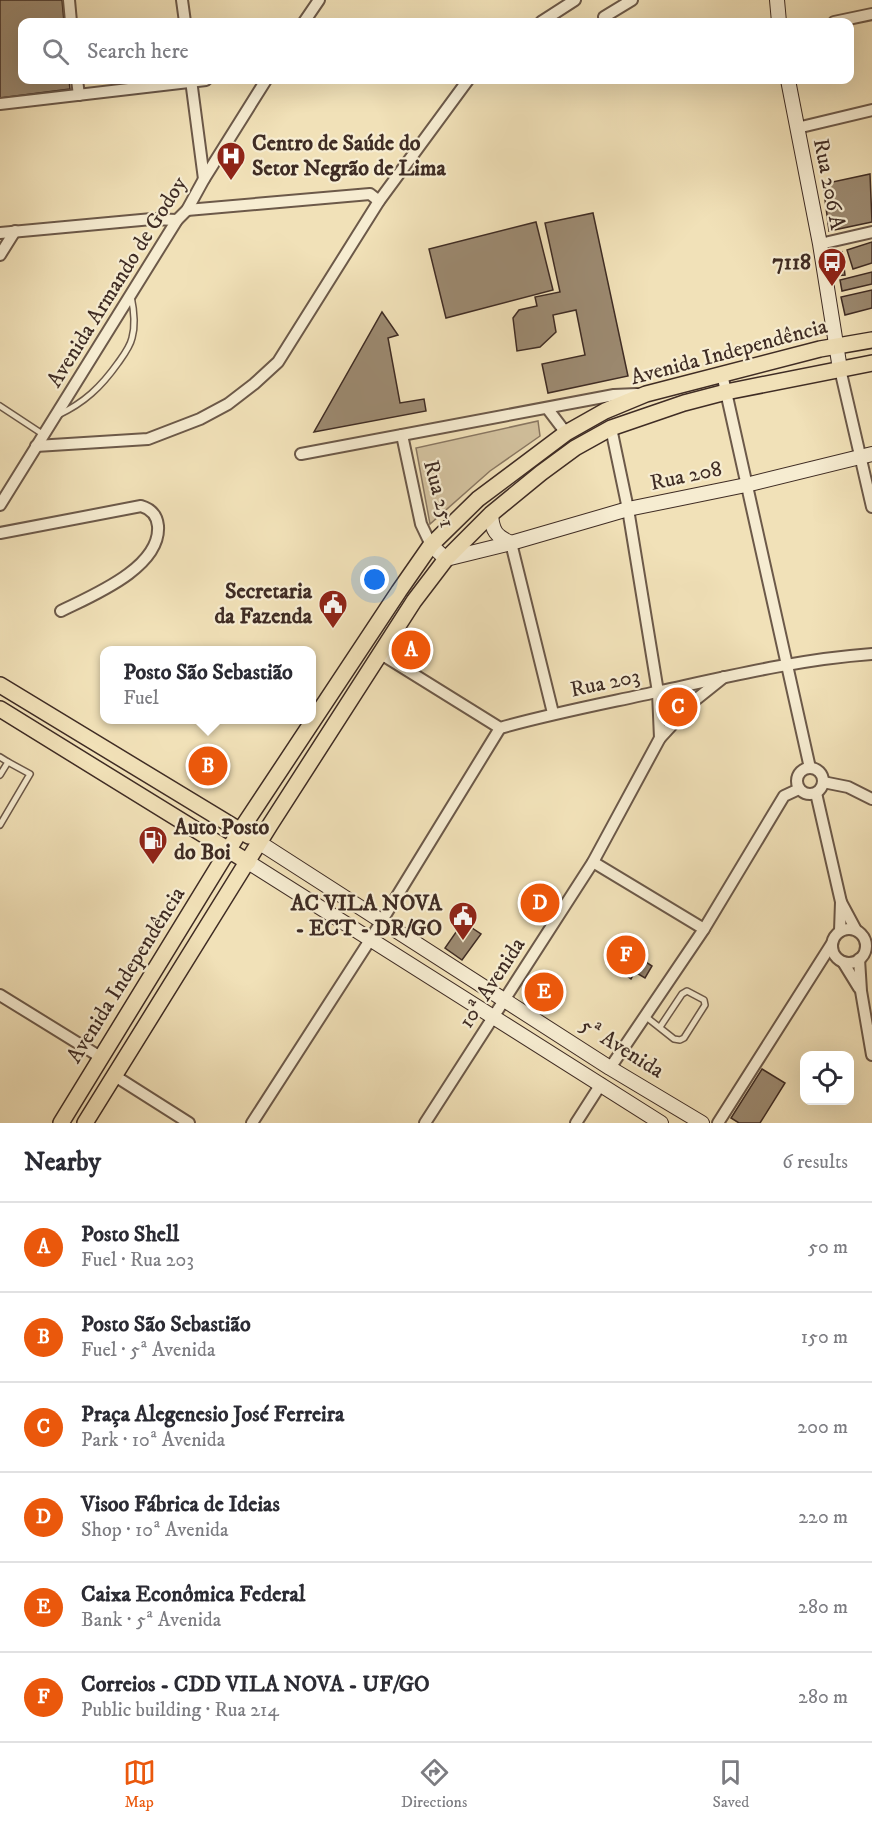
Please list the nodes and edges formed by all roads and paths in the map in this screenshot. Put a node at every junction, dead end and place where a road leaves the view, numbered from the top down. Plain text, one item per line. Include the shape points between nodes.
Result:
1 (69, 0) edge
2 (182, 0) edge
3 (318, 0) edge
4 (574, 0) edge
5 (632, 0) edge
6 (777, 0) edge
7 (872, 14) edge
8 (604, 17) dead end
9 (71, 18) edge
10 (184, 18) edge
11 (307, 18) edge
12 (547, 18) edge
13 (779, 18) edge
14 (853, 18) edge
15 (78, 84) edge
16 (167, 84) edge
17 (191, 84) edge
18 (263, 84) edge
19 (465, 84) edge
20 (789, 84) edge
21 (79, 95) junction
22 (0, 104) edge
23 (872, 110) edge
24 (797, 128) junction
25 (204, 179) junction
26 (379, 201) junction
27 (187, 210) junction
28 (177, 220) junction
29 (15, 231) junction
30 (872, 232) edge
31 (0, 233) edge
32 (820, 244) junction
33 (0, 255) edge
34 (131, 296) junction
35 (872, 340) edge
36 (835, 347) junction
37 (872, 363) edge
38 (840, 369) junction
39 (722, 374) junction
40 (680, 384) junction
41 (726, 392) junction
42 (646, 394) junction
43 (684, 403) junction
44 (0, 406) edge
45 (547, 408) junction
46 (56, 415) junction
47 (611, 428) junction
48 (566, 433) junction
49 (44, 435) junction
50 (402, 435) junction
51 (36, 446) junction
52 (301, 454) dead end
53 (866, 456) edge
54 (747, 485) junction
55 (0, 505) edge
56 (872, 507) edge
57 (628, 509) junction
58 (491, 514) junction
59 (0, 533) edge
60 (511, 543) junction
61 (431, 545) junction
62 (446, 559) junction
63 (61, 611) dead end
64 (872, 648) edge
65 (381, 654) junction
66 (872, 654) edge
67 (856, 655) junction
68 (788, 665) junction
69 (724, 677) junction
70 (0, 685) edge
71 (658, 692) junction
72 (0, 709) edge
73 (553, 713) junction
74 (316, 717) edge
75 (311, 724) edge
76 (500, 728) junction
77 (660, 738) junction
78 (0, 757) edge
79 (8, 762) junction
80 (810, 768) junction
81 (0, 775) edge
82 (823, 782) junction
83 (799, 789) junction
84 (816, 793) junction
85 (872, 799) edge
86 (0, 825) edge
87 (240, 831) junction
88 (260, 843) junction
89 (229, 850) junction
90 (248, 862) junction
91 (593, 862) junction
92 (841, 902) junction
93 (382, 921) junction
94 (704, 929) junction
95 (840, 931) junction
96 (859, 932) junction
97 (370, 940) junction
98 (872, 940) edge
99 (831, 945) junction
100 (864, 956) edge
101 (841, 961) junction
102 (815, 971) junction
103 (861, 991) junction
104 (0, 995) edge
105 (504, 1000) junction
106 (645, 1016) junction
107 (493, 1018) junction
108 (660, 1027) junction
109 (872, 1054) edge
110 (102, 1058) junction
111 (566, 1062) junction
112 (610, 1068) junction
113 (115, 1076) junction
114 (601, 1084) junction
115 (61, 1123) edge
116 (85, 1123) edge
117 (189, 1123) edge
118 (252, 1123) edge
119 (425, 1123) edge
120 (576, 1123) edge
121 (661, 1123) edge
122 (702, 1123) edge
123 (718, 1123) edge

1 - 9 street
2 - 10 street
3 - 11 street
4 - 12 street
5 - 8 street
6 - 13 main road
7 - 14 street
15 - 21 street
16 - 21 street
17 - 25 street
18 - 25 street, Avenida Armando de Godoy
19 - 26 street
20 - 24 main road, Rua 206 A
21 - 22 street
23 - 24 street
24 - 32 main road, Rua 206 A
25 - 27 street, Avenida Armando de Godoy
26 - 27 street via 370,194
26 - 51 street via 278,362 228,404 148,439
27 - 28 street, Avenida Armando de Godoy
28 - 29 street
28 - 34 street, Avenida Armando de Godoy
29 - 31 street
29 - 33 street
30 - 32 street
32 - 36 main road, Rua 206 A
34 - 46 street, Avenida Armando de Godoy
34 - 46 lane via 132,339 123,355 104,383 85,401
35 - 36 main road, Avenida Independência
36 - 38 main road, Rua 206 A
36 - 39 main road, Avenida Independência
37 - 38 main road, Avenida Independência
38 - 41 main road, Avenida Independência
38 - 53 street
39 - 40 main road, Avenida Independência
39 - 41 street
40 - 42 main road, Avenida Independência
40 - 43 main road
41 - 43 main road, Avenida Independência
41 - 54 street
42 - 45 street via 614,395
42 - 48 main road, Avenida Independência
43 - 47 main road, Avenida Independência
44 - 49 lane
45 - 48 street
45 - 50 street
46 - 49 street, Avenida Armando de Godoy
47 - 57 street
47 - 58 main road, Avenida Independência via 575,448
48 - 61 main road, Avenida Independência via 478,499
49 - 51 street, Avenida Armando de Godoy
50 - 52 street
50 - 61 street, Rua 251 via 421,524
51 - 55 street, Avenida Armando de Godoy
53 - 54 main road, Rua 208
53 - 56 street
54 - 57 main road, Rua 208
54 - 68 street
57 - 60 main road, Rua 208
57 - 71 street
58 - 60 main road via 497,536
58 - 62 main road, Avenida Independência
59 - 63 street via 141,506 155,515 157,535 138,567 120,581
60 - 62 main road, Rua 208
60 - 73 street
61 - 62 main road, Rua 251
61 - 74 main road, Avenida Independência
62 - 65 main road, Avenida Independência
64 - 67 street, Rua 203
65 - 76 street
65 - 88 main road, Avenida Independência
66 - 67 street, Rua 203
67 - 68 street, Rua 203
68 - 69 street, Rua 203
68 - 80 street
69 - 71 street, Rua 203
69 - 77 street, 10ª Avenida via 694,701
70 - 87 main road, 5ª Avenida
71 - 73 street, Rua 203
71 - 77 street
72 - 89 main road, 5ª Avenida
73 - 76 street, Rua 203
75 - 87 main road, Avenida Independência
76 - 93 street
77 - 91 street, 10ª Avenida
78 - 79 lane
79 - 81 lane
79 - 86 lane via 30,774
80 - 82 street via 821,774
80 - 83 street via 799,773
82 - 84 street
82 - 85 street via 849,787
83 - 84 street via 807,794
83 - 94 street via 784,796
84 - 92 street
87 - 88 main road, 5ª Avenida
87 - 89 main road, Avenida Independência
88 - 90 main road, Avenida Independência
88 - 93 main road, 5ª Avenida
89 - 90 main road, 5ª Avenida
89 - 110 main road, Avenida Independência
90 - 97 main road, 5ª Avenida
90 - 113 main road, Avenida Independência
91 - 94 street
91 - 105 street, 10ª Avenida
92 - 95 street
92 - 96 street
93 - 97 street
93 - 105 main road, 5ª Avenida
94 - 106 street
95 - 96 street
95 - 99 street
96 - 98 street
96 - 100 street via 866,944
97 - 107 main road, 5ª Avenida
97 - 118 street
99 - 101 street
99 - 102 street
100 - 101 street via 849,963
100 - 103 street
101 - 102 street
101 - 103 street
102 - 123 street
103 - 109 street
104 - 110 street
105 - 107 street, 10ª Avenida
105 - 112 main road, 5ª Avenida
106 - 108 lane
106 - 112 street
107 - 111 main road, 5ª Avenida
107 - 119 street, 10ª Avenida
108 - 108 lane via 674,1039 684,1038 705,1005 704,1000 687,991 682,994
110 - 115 main road, Avenida Independência
111 - 112 main road via 602,1075
111 - 114 main road, 5ª Avenida
112 - 122 main road, 5ª Avenida
113 - 116 main road, Avenida Independência
113 - 117 street
114 - 120 street
114 - 121 main road, 5ª Avenida

